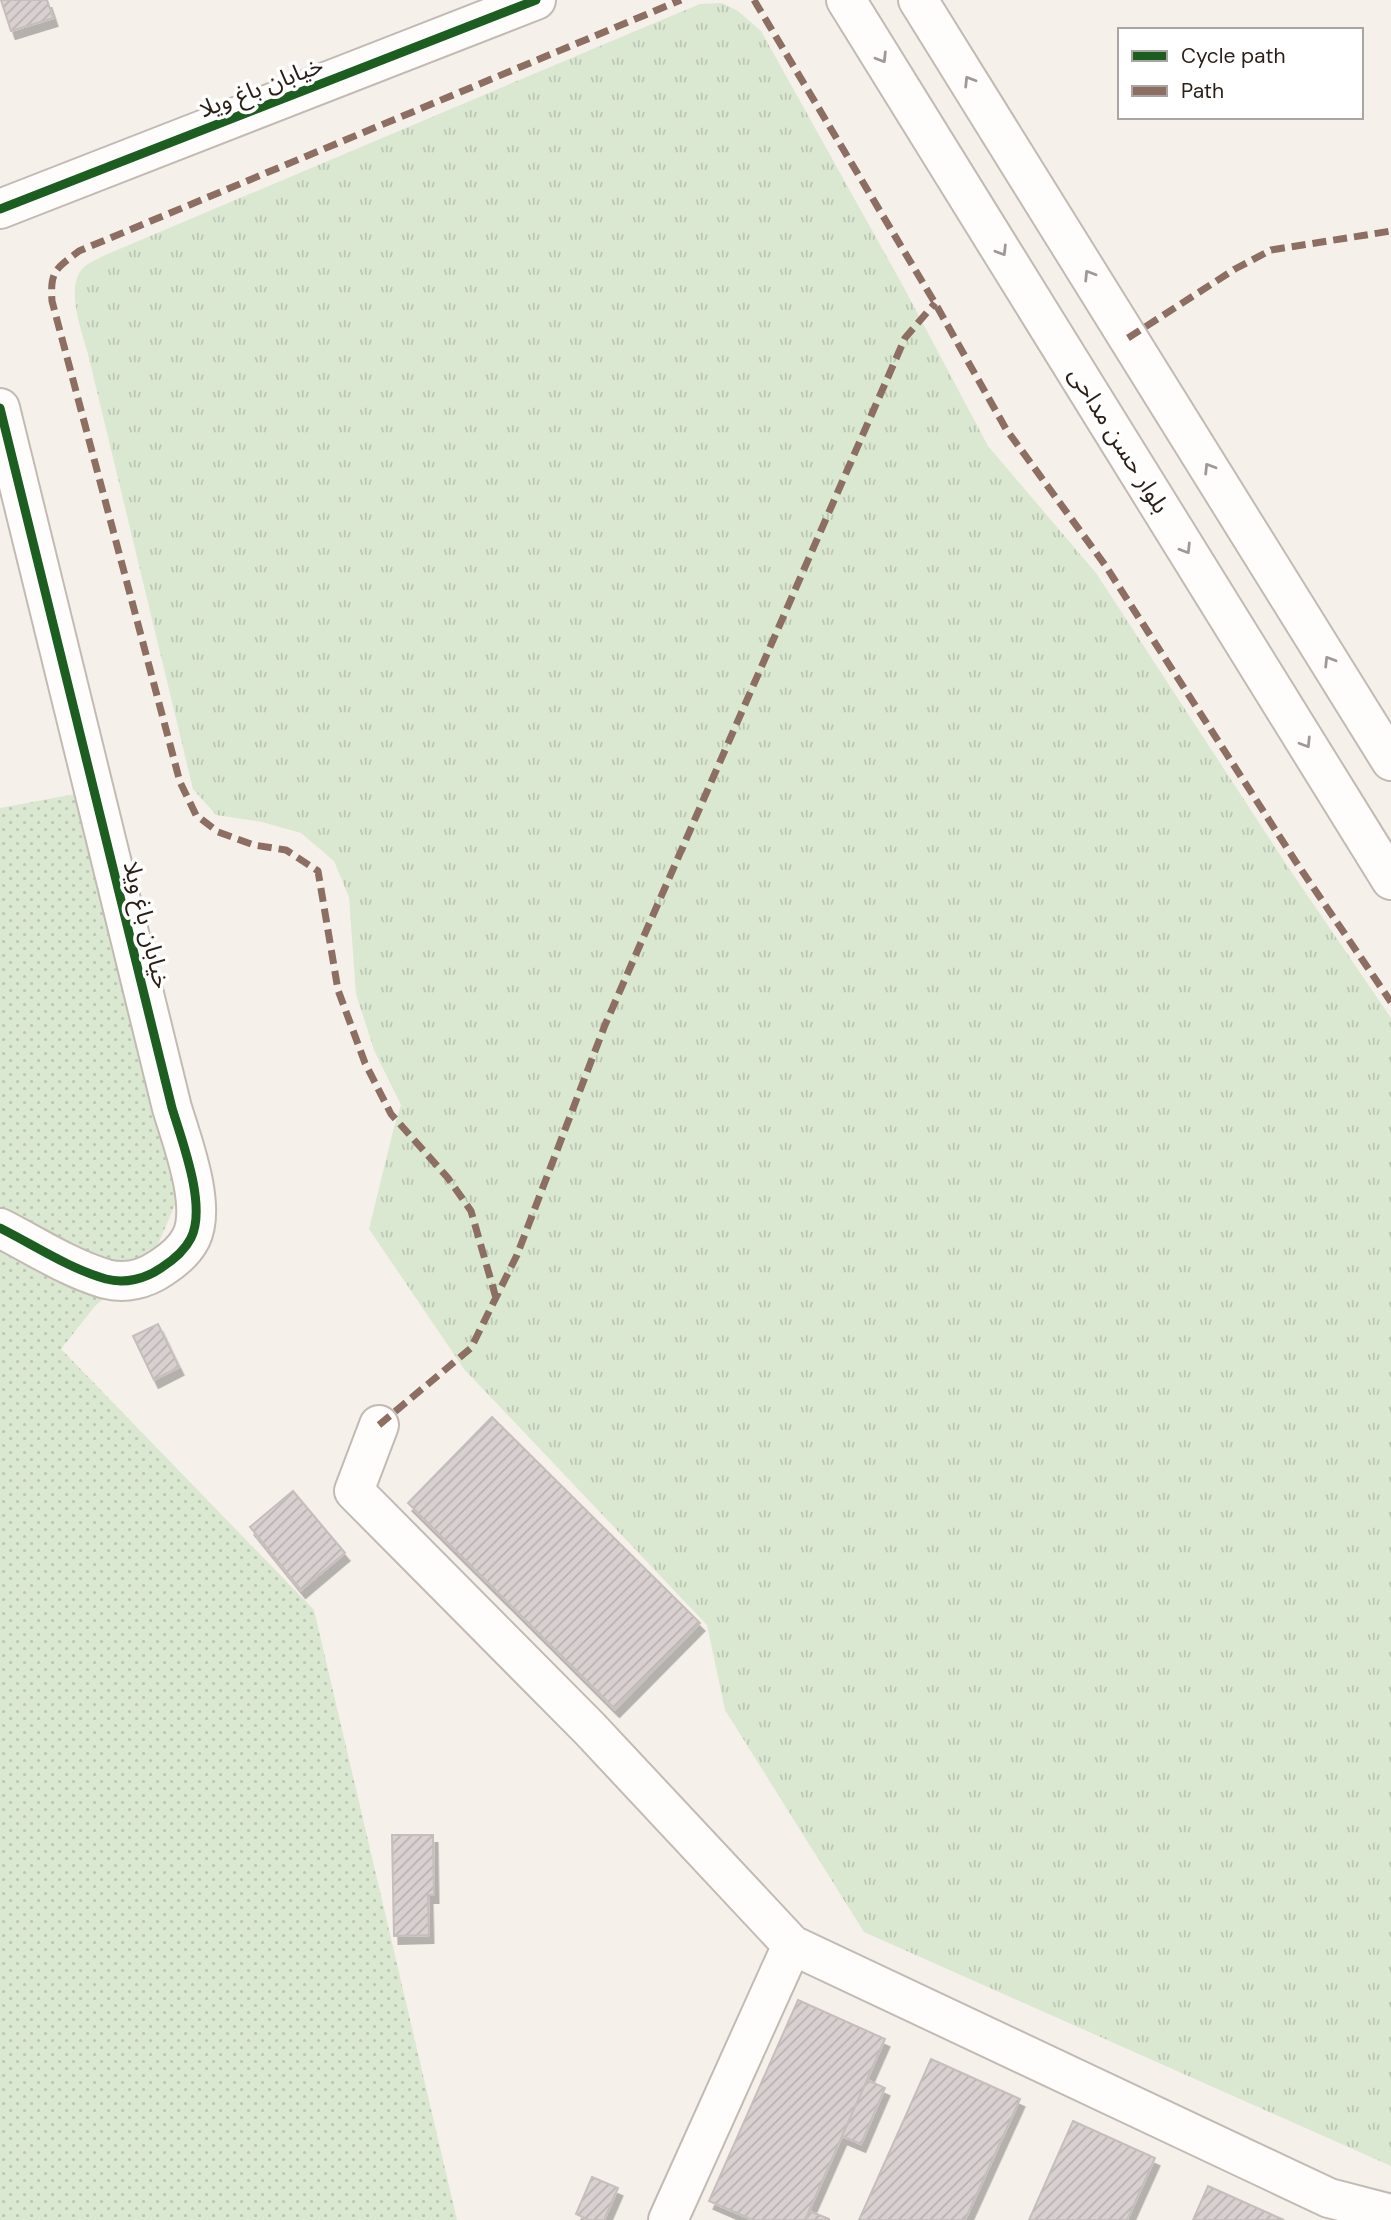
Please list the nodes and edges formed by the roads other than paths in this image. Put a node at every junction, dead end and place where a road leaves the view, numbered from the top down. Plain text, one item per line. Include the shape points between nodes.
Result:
1 (536, 0) edge
2 (846, 0) edge
3 (918, 0) edge
4 (0, 209) edge
5 (0, 408) edge
6 (1391, 761) edge
7 (1391, 880) edge
8 (0, 1228) edge
9 (379, 1425) dead end
10 (792, 1945) junction
11 (1391, 2214) edge
12 (668, 2220) edge

1 - 4 main road, خیابان باغ ویلا
2 -> 7 main road, بلوار حسن مداحی
6 -> 3 main road
5 - 8 main road, خیابان باغ ویلا via 191,1172 196,1208 191,1238 181,1252 153,1273 131,1280 108,1280 80,1270
9 - 10 main road via 354,1491 590,1729
10 - 11 main road via 1329,2198
10 - 12 main road

